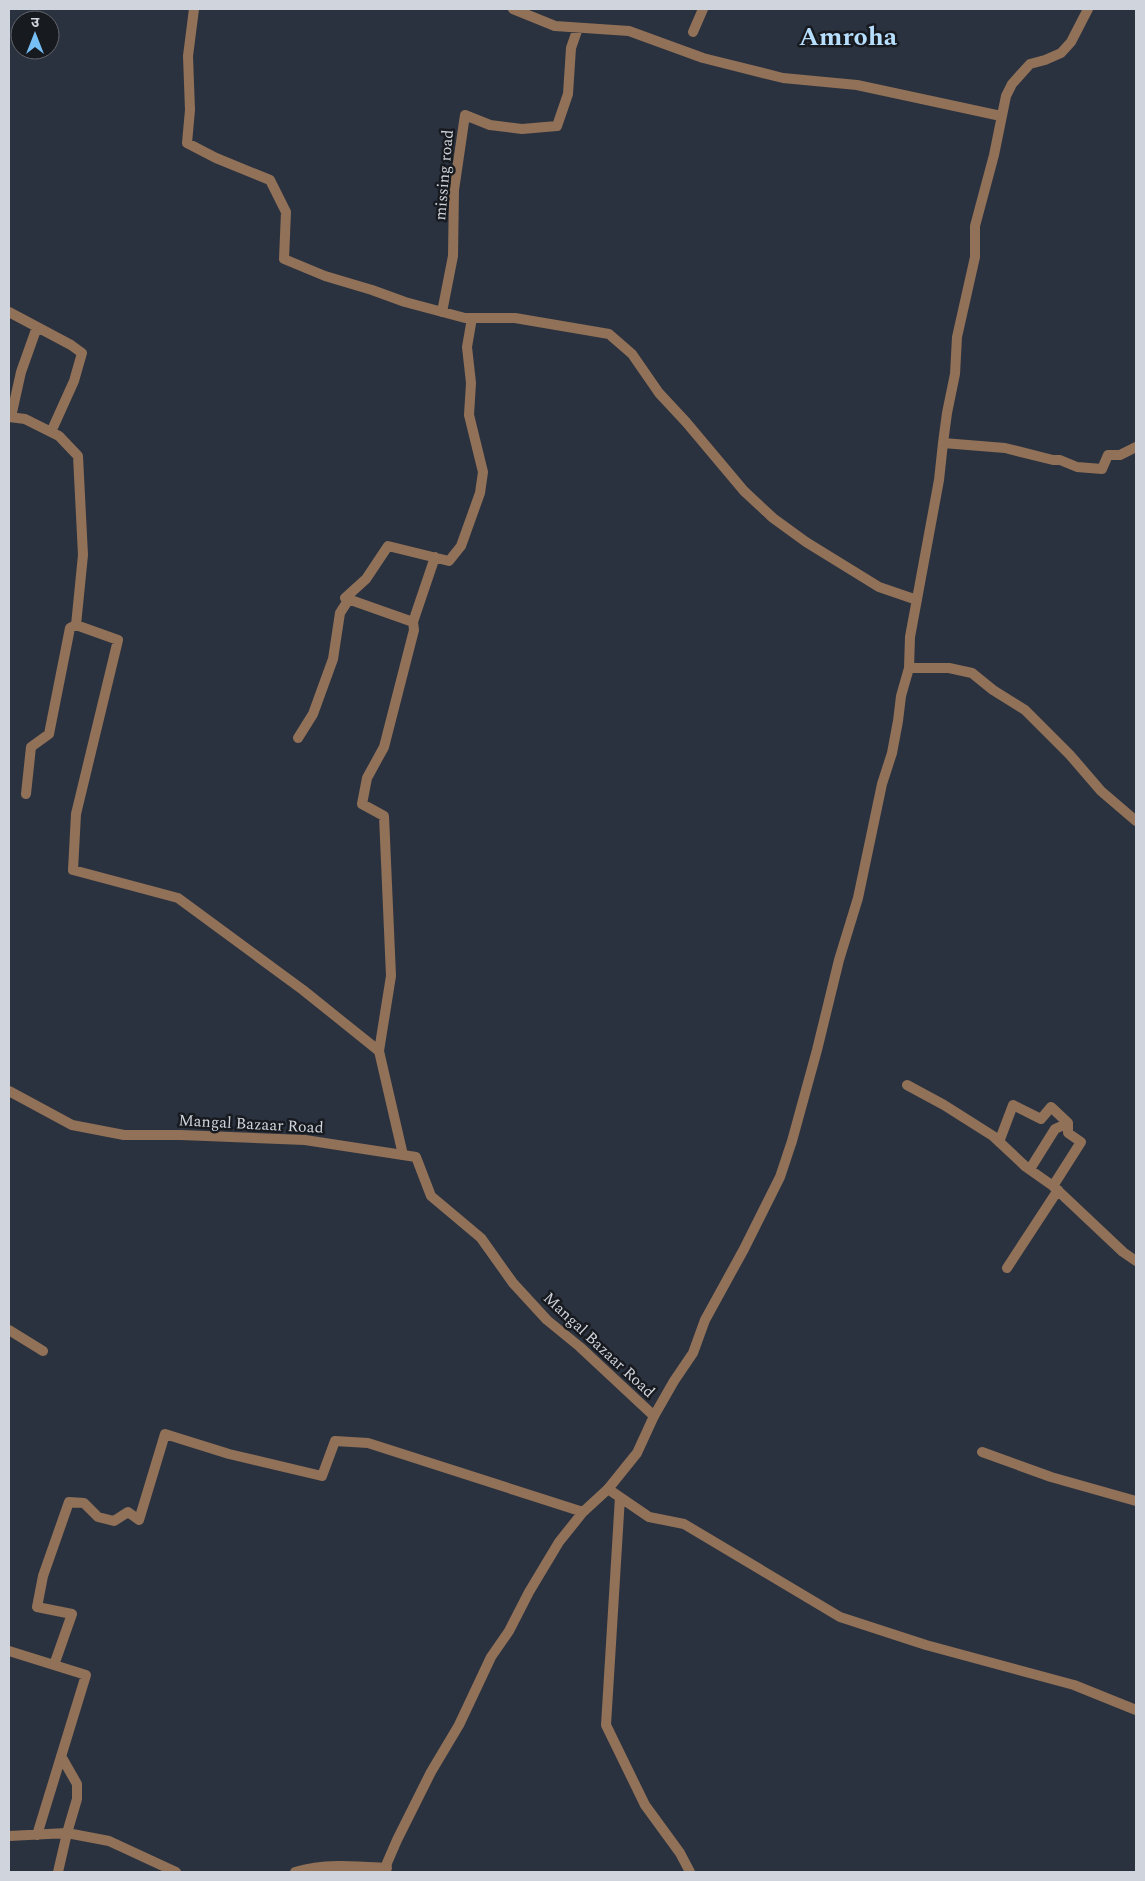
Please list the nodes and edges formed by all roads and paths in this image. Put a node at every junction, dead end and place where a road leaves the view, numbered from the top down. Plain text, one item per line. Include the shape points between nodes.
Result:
1 (194, 9) edge
2 (514, 9) edge
3 (704, 9) edge
4 (1088, 9) edge
5 (578, 28) junction
6 (693, 32) dead end
7 (1001, 116) junction
8 (9, 312) edge
9 (442, 312) junction
10 (472, 318) junction
11 (37, 327) junction
12 (10, 417) edge
13 (51, 432) junction
14 (943, 443) junction
15 (1136, 447) edge
16 (435, 558) junction
17 (349, 599) junction
18 (917, 600) junction
19 (413, 622) junction
20 (76, 625) junction
21 (909, 668) junction
22 (298, 738) dead end
23 (26, 794) dead end
24 (1136, 821) edge
25 (379, 1051) junction
26 (906, 1085) dead end
27 (9, 1091) edge
28 (1068, 1123) junction
29 (999, 1142) junction
30 (404, 1155) junction
31 (1030, 1169) junction
32 (1055, 1188) junction
33 (1136, 1261) edge
34 (1007, 1268) dead end
35 (9, 1330) edge
36 (43, 1350) dead end
37 (654, 1416) junction
38 (982, 1452) dead end
39 (608, 1490) junction
40 (620, 1497) junction
41 (1136, 1501) edge
42 (584, 1512) junction
43 (9, 1651) edge
44 (54, 1665) junction
45 (1136, 1710) edge
46 (61, 1756) junction
47 (68, 1833) junction
48 (36, 1835) junction
49 (9, 1836) edge
50 (387, 1870) edge
51 (58, 1872) edge
52 (176, 1872) edge
53 (295, 1872) edge
54 (690, 1872) edge

1 - 9 street via 188,56 190,110 187,143 270,180 286,212 284,259 325,276
2 - 5 street via 555,26
3 - 6 street
4 - 7 street via 1071,42 1061,53 1030,64 1012,84
5 - 7 street via 629,31 703,58 783,78 857,86
5 - 9 street, missing road via 570,48 568,94 557,126 522,129 490,124 465,115 454,190 453,256
7 - 14 street via 975,226 975,257 957,337 955,374
8 - 11 street
9 - 10 street
10 - 16 street via 467,347 471,383 468,415 483,472 480,493 461,546 449,561
10 - 18 street via 515,318 609,334 632,354 659,393 744,491 773,518 879,587
11 - 12 street
11 - 13 street via 82,353 74,381
12 - 13 street via 25,419
13 - 20 street via 78,456 83,555
14 - 15 street via 1005,448 1077,467 1102,469 1108,456 1120,456
14 - 18 street
16 - 17 street via 388,546 366,579 345,598
16 - 19 street
17 - 19 street
17 - 22 street via 340,612 333,659 313,714
18 - 21 street via 910,637
19 - 25 street via 414,630 384,747 367,778 362,804 384,816 391,976
20 - 23 street via 70,628 48,734 32,747
20 - 25 street via 118,640 76,814 73,870 178,898 303,990
21 - 24 street via 948,668 972,673 1025,710 1101,791
21 - 37 street via 900,696 892,753 882,784 858,898 839,960 802,1110 780,1177 705,1320 693,1353
25 - 30 street
26 - 29 street via 944,1105
27 - 30 street, Mangal Bazaar Road via 72,1125 124,1135 305,1140
28 - 29 street via 1051,1107 1041,1119 1013,1105
28 - 31 street via 1055,1129
28 - 32 street via 1068,1133 1081,1142
29 - 31 street
30 - 37 street, Mangal Bazaar Road via 416,1157 431,1196 480,1238 513,1283 548,1320
31 - 32 street
32 - 33 street
32 - 34 street
35 - 36 street
37 - 39 street, Mangal Bazaar Road via 636,1452
38 - 41 street via 1051,1477
39 - 40 street
39 - 42 street, Mangal Bazaar Road
40 - 45 street via 649,1516 684,1524 840,1618 1074,1685
40 - 54 street via 606,1725 645,1805
42 - 44 street via 368,1443 335,1441 322,1476 229,1454 165,1434 140,1520 128,1512 114,1522 98,1516 84,1503 69,1502 43,1576 36,1607 72,1614
42 - 50 street, Mangal Bazaar Road via 560,1542 491,1656 475,1693 397,1840
43 - 44 street
44 - 46 street via 86,1675
46 - 47 street via 77,1784 77,1799
46 - 48 street
47 - 48 street
47 - 51 street
47 - 52 street via 109,1841
48 - 49 street
50 - 53 street via 351,1865

